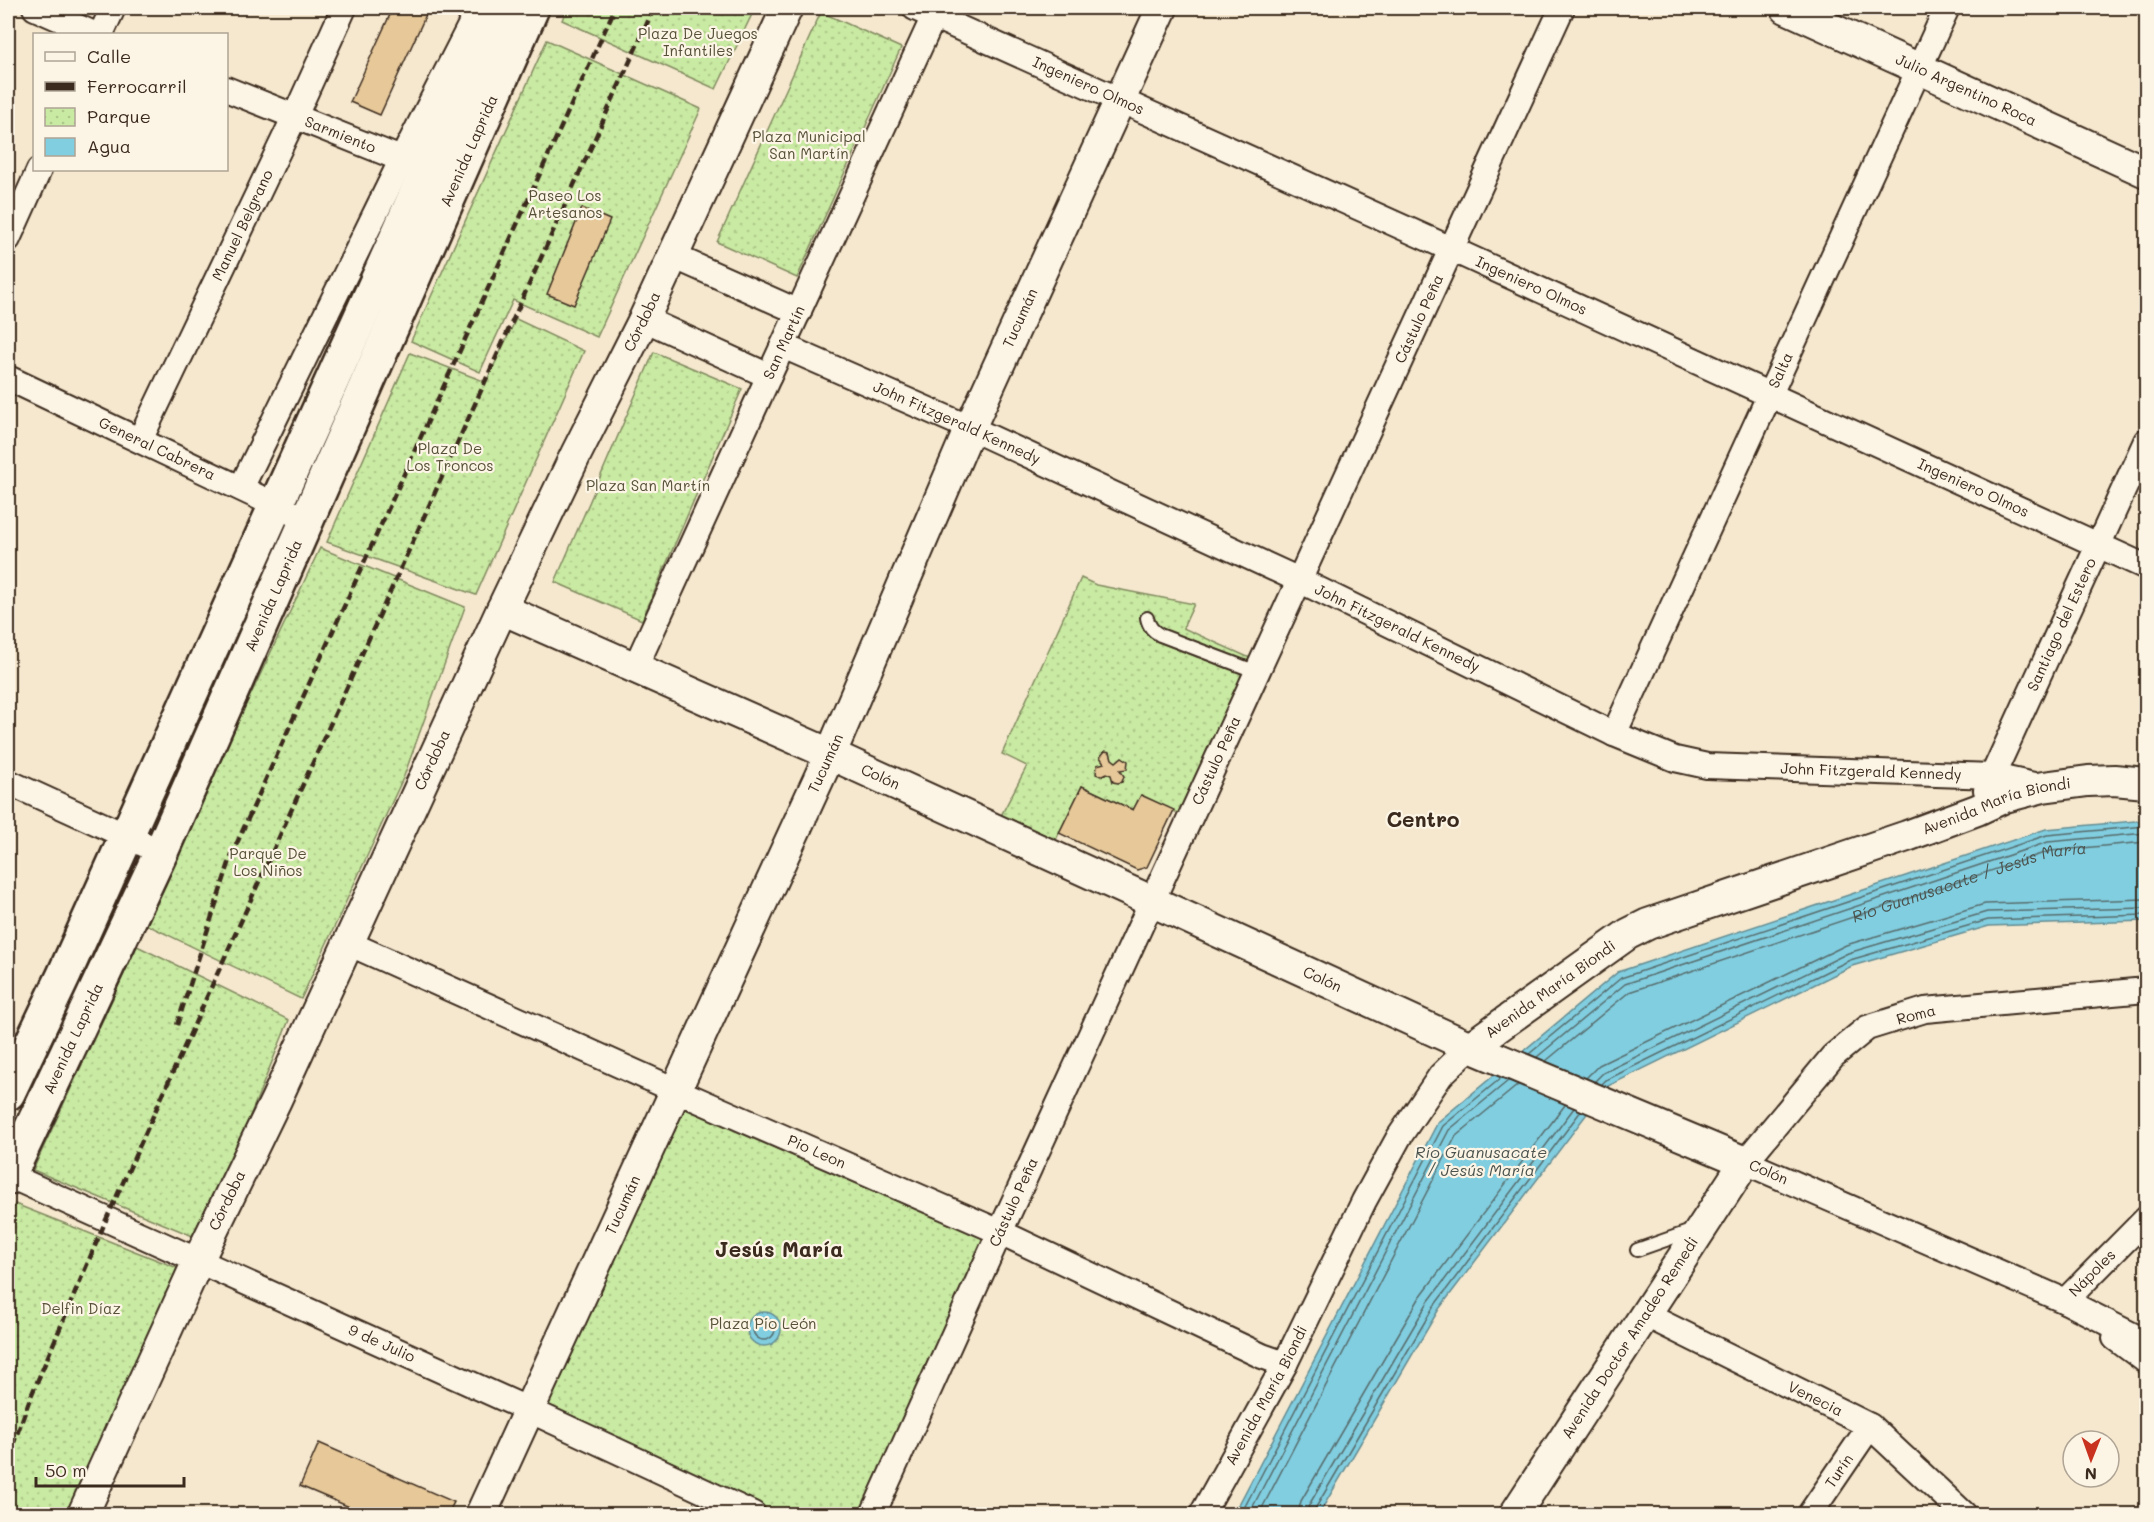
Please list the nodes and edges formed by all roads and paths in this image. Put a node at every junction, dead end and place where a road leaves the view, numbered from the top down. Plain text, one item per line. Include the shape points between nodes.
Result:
1 (35, 8) edge
2 (113, 8) edge
3 (344, 8) edge
4 (479, 8) edge
5 (500, 8) edge
6 (532, 8) edge
7 (787, 8) edge
8 (1162, 8) edge
9 (1562, 8) edge
10 (1786, 8) edge
11 (1947, 8) edge
12 (924, 12) edge
13 (92, 33) edge
14 (101, 33) edge
15 (1919, 69) junction
16 (228, 90) edge
17 (1120, 101) junction
18 (295, 116) junction
19 (428, 170) junction
20 (39, 171) edge
21 (2146, 172) edge
22 (8, 239) edge
23 (1451, 249) junction
24 (673, 256) junction
25 (799, 312) junction
26 (644, 319) junction
27 (783, 346) junction
28 (769, 376) junction
29 (8, 378) edge
30 (1769, 396) junction
31 (970, 428) junction
32 (140, 440) junction
33 (2146, 441) edge
34 (241, 488) junction
35 (276, 504) junction
36 (307, 520) junction
37 (2098, 545) junction
38 (2146, 567) edge
39 (1299, 580) junction
40 (502, 609) junction
41 (1147, 618) dead end
42 (635, 668) junction
43 (1257, 672) junction
44 (1614, 734) junction
45 (830, 754) junction
46 (1993, 776) junction
47 (8, 782) edge
48 (2146, 783) edge
49 (2043, 787) junction
50 (1977, 810) junction
51 (126, 836) junction
52 (160, 852) junction
53 (1152, 901) junction
54 (348, 943) junction
55 (2146, 990) edge
56 (1482, 1052) junction
57 (675, 1090) junction
58 (8, 1092) edge
59 (1745, 1162) junction
60 (8, 1177) edge
61 (2146, 1220) edge
62 (1701, 1228) junction
63 (1000, 1232) junction
64 (1637, 1250) dead end
65 (198, 1261) junction
66 (2065, 1301) junction
67 (1646, 1315) junction
68 (2146, 1342) edge
69 (2146, 1361) edge
70 (1285, 1364) junction
71 (529, 1410) junction
72 (1870, 1426) junction
73 (83, 1515) edge
74 (481, 1515) edge
75 (753, 1515) edge
76 (873, 1515) edge
77 (1202, 1515) edge
78 (1515, 1515) edge
79 (1810, 1515) edge
80 (1964, 1515) edge

1 - 13 street
2 - 14 street
3 - 18 street, Manuel Belgrano
4 - 19 street
5 - 19 main road, Avenida Laprida
6 - 19 main road, Avenida Laprida
7 - 24 street, Córdoba
8 - 17 street, Tucumán
9 - 23 street, Cástulo Peña
10 - 15 street, Julio Argentino Roca
11 - 15 street, Salta
12 - 17 street, Ingeniero Olmos
12 - 25 street, San Martín
15 - 21 street, Julio Argentino Roca
15 - 30 street, Salta
16 - 18 street, Sarmiento
17 - 23 street, Ingeniero Olmos
17 - 31 street, Tucumán
18 - 19 street, Sarmiento
18 - 32 street, Manuel Belgrano
19 - 34 street
19 - 35 main road, Avenida Laprida
19 - 36 main road, Avenida Laprida
20 - 22 street
23 - 30 street, Ingeniero Olmos
23 - 39 street, Cástulo Peña
24 - 25 street
24 - 26 street, Córdoba
25 - 27 street, San Martín
26 - 28 street
26 - 40 street, Córdoba
27 - 28 street, San Martín
27 - 31 street, John Fitzgerald Kennedy
28 - 42 street, San Martín
29 - 32 street, General Cabrera
30 - 37 street, Ingeniero Olmos
30 - 44 street, Salta
31 - 39 street, John Fitzgerald Kennedy
31 - 45 street, Tucumán
32 - 34 street, General Cabrera
33 - 37 street, Santiago del Estero
34 - 35 street, General Cabrera
35 - 36 street, General Cabrera
35 - 51 main road, Avenida Laprida
36 - 52 main road, Avenida Laprida
37 - 38 street, Ingeniero Olmos
37 - 46 street, Santiago del Estero
39 - 43 street, Cástulo Peña
39 - 44 street, John Fitzgerald Kennedy
40 - 42 street, Colón
40 - 54 street, Córdoba
41 - 43 lane via 1153,631 1160,635
42 - 45 street, Colón
43 - 53 street, Cástulo Peña
44 - 46 street, John Fitzgerald Kennedy via 1675,759 1707,766
45 - 53 street, Colón
45 - 57 street, Tucumán
46 - 49 street, John Fitzgerald Kennedy
46 - 50 street, Santiago del Estero
47 - 51 street
48 - 49 street, Avenida María Biondi via 2088,781
49 - 50 street, Avenida María Biondi via 2006,796
50 - 56 street, Avenida María Biondi via 1648,924 1628,934
51 - 52 street
51 - 58 main road, Avenida Laprida
52 - 60 main road, Avenida Laprida
53 - 56 street, Colón
53 - 63 street, Cástulo Peña
54 - 57 street, Pio Leon
54 - 65 street, Córdoba
55 - 59 street, Roma via 1925,1010 1867,1028 1833,1056
56 - 59 street, Colón
56 - 70 street, Avenida María Biondi via 1440,1075 1399,1137
57 - 63 street, Pio Leon
57 - 71 street, Tucumán
59 - 62 street, Avenida Doctor Amadeo Remedi
59 - 66 street, Colón
60 - 65 street, 9 de Julio
61 - 66 street, Nápoles
62 - 64 lane
62 - 67 street, Avenida Doctor Amadeo Remedi
63 - 70 street, Pio Leon
63 - 76 street, Cástulo Peña
65 - 71 street, 9 de Julio
65 - 73 street, Córdoba
66 - 68 street, Colón
66 - 69 street
67 - 72 street, Venecia
67 - 78 street, Avenida Doctor Amadeo Remedi
70 - 77 street, Avenida María Biondi
71 - 74 street, Tucumán
71 - 75 street, 9 de Julio
72 - 79 street, Turín
72 - 80 street, Venecia

